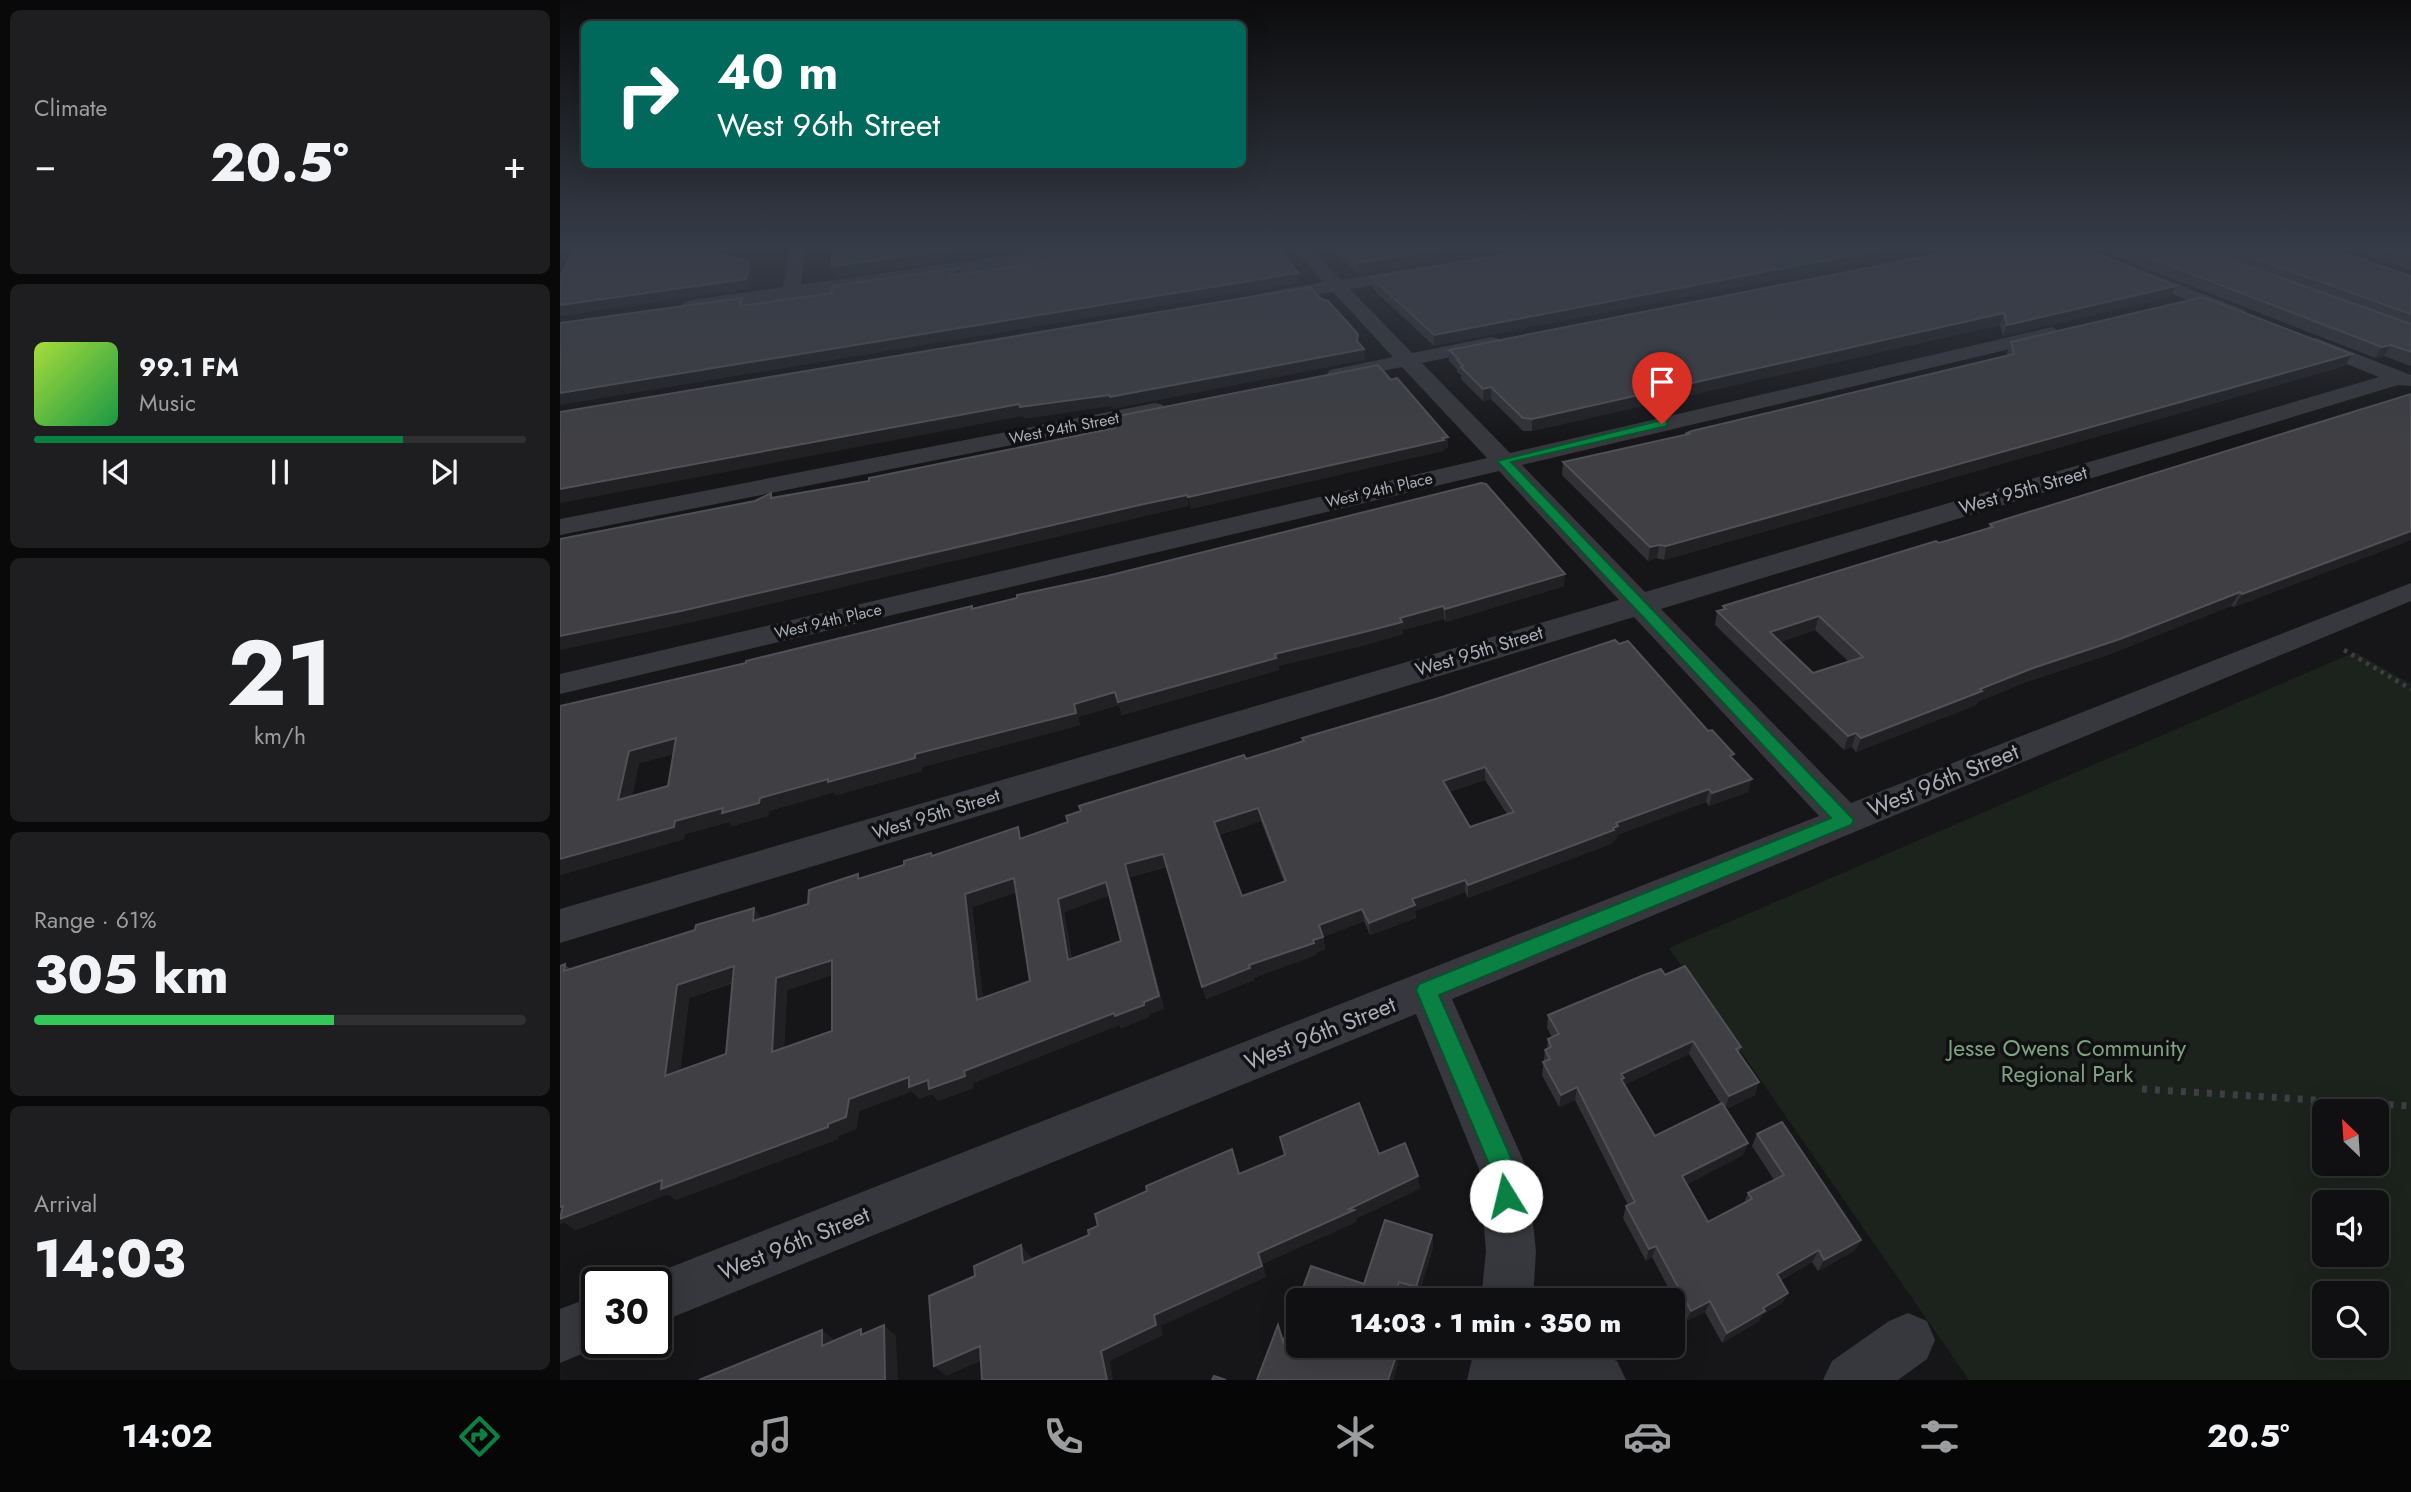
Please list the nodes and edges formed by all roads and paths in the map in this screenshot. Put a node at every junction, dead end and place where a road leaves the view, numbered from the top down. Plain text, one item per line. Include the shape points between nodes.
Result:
1 (1362, 312) edge
2 (2234, 312) edge
3 (2250, 319) edge
4 (2079, 327) edge
5 (2287, 334) edge
6 (1511, 340) edge
7 (1407, 360) junction
8 (1321, 377) edge
9 (2405, 380) edge
10 (1175, 406) edge
11 (1503, 461) junction
12 (560, 527) edge
13 (2411, 591) edge
14 (1639, 603) junction
15 (2344, 650) dead end
16 (560, 684) edge
17 (2411, 689) edge
18 (1844, 820) junction
19 (560, 926) edge
20 (1427, 990) junction
21 (2142, 1089) dead end
22 (2411, 1106) edge
23 (1507, 1288) edge
24 (672, 1292) edge
25 (581, 1327) edge
26 (560, 1336) edge
27 (1908, 1340) dead end
28 (1539, 1358) edge
29 (1598, 1380) edge
30 (1851, 1380) edge

1 - 7 street
2 - 3 street
4 - 11 street, West 94th Place
5 - 9 street
6 - 7 street
7 - 8 street
7 - 11 street
9 - 14 street, West 95th Street
10 - 12 street, West 94th Street
11 - 14 street
11 - 16 street, West 94th Place
13 - 18 street, West 96th Street
14 - 18 street
14 - 19 street, West 95th Street
15 - 17 path
18 - 20 street, West 96th Street
20 - 23 street via 1503,1169 1511,1251
20 - 24 street, West 96th Street
21 - 22 path
25 - 26 street
27 - 30 street
28 - 29 street

